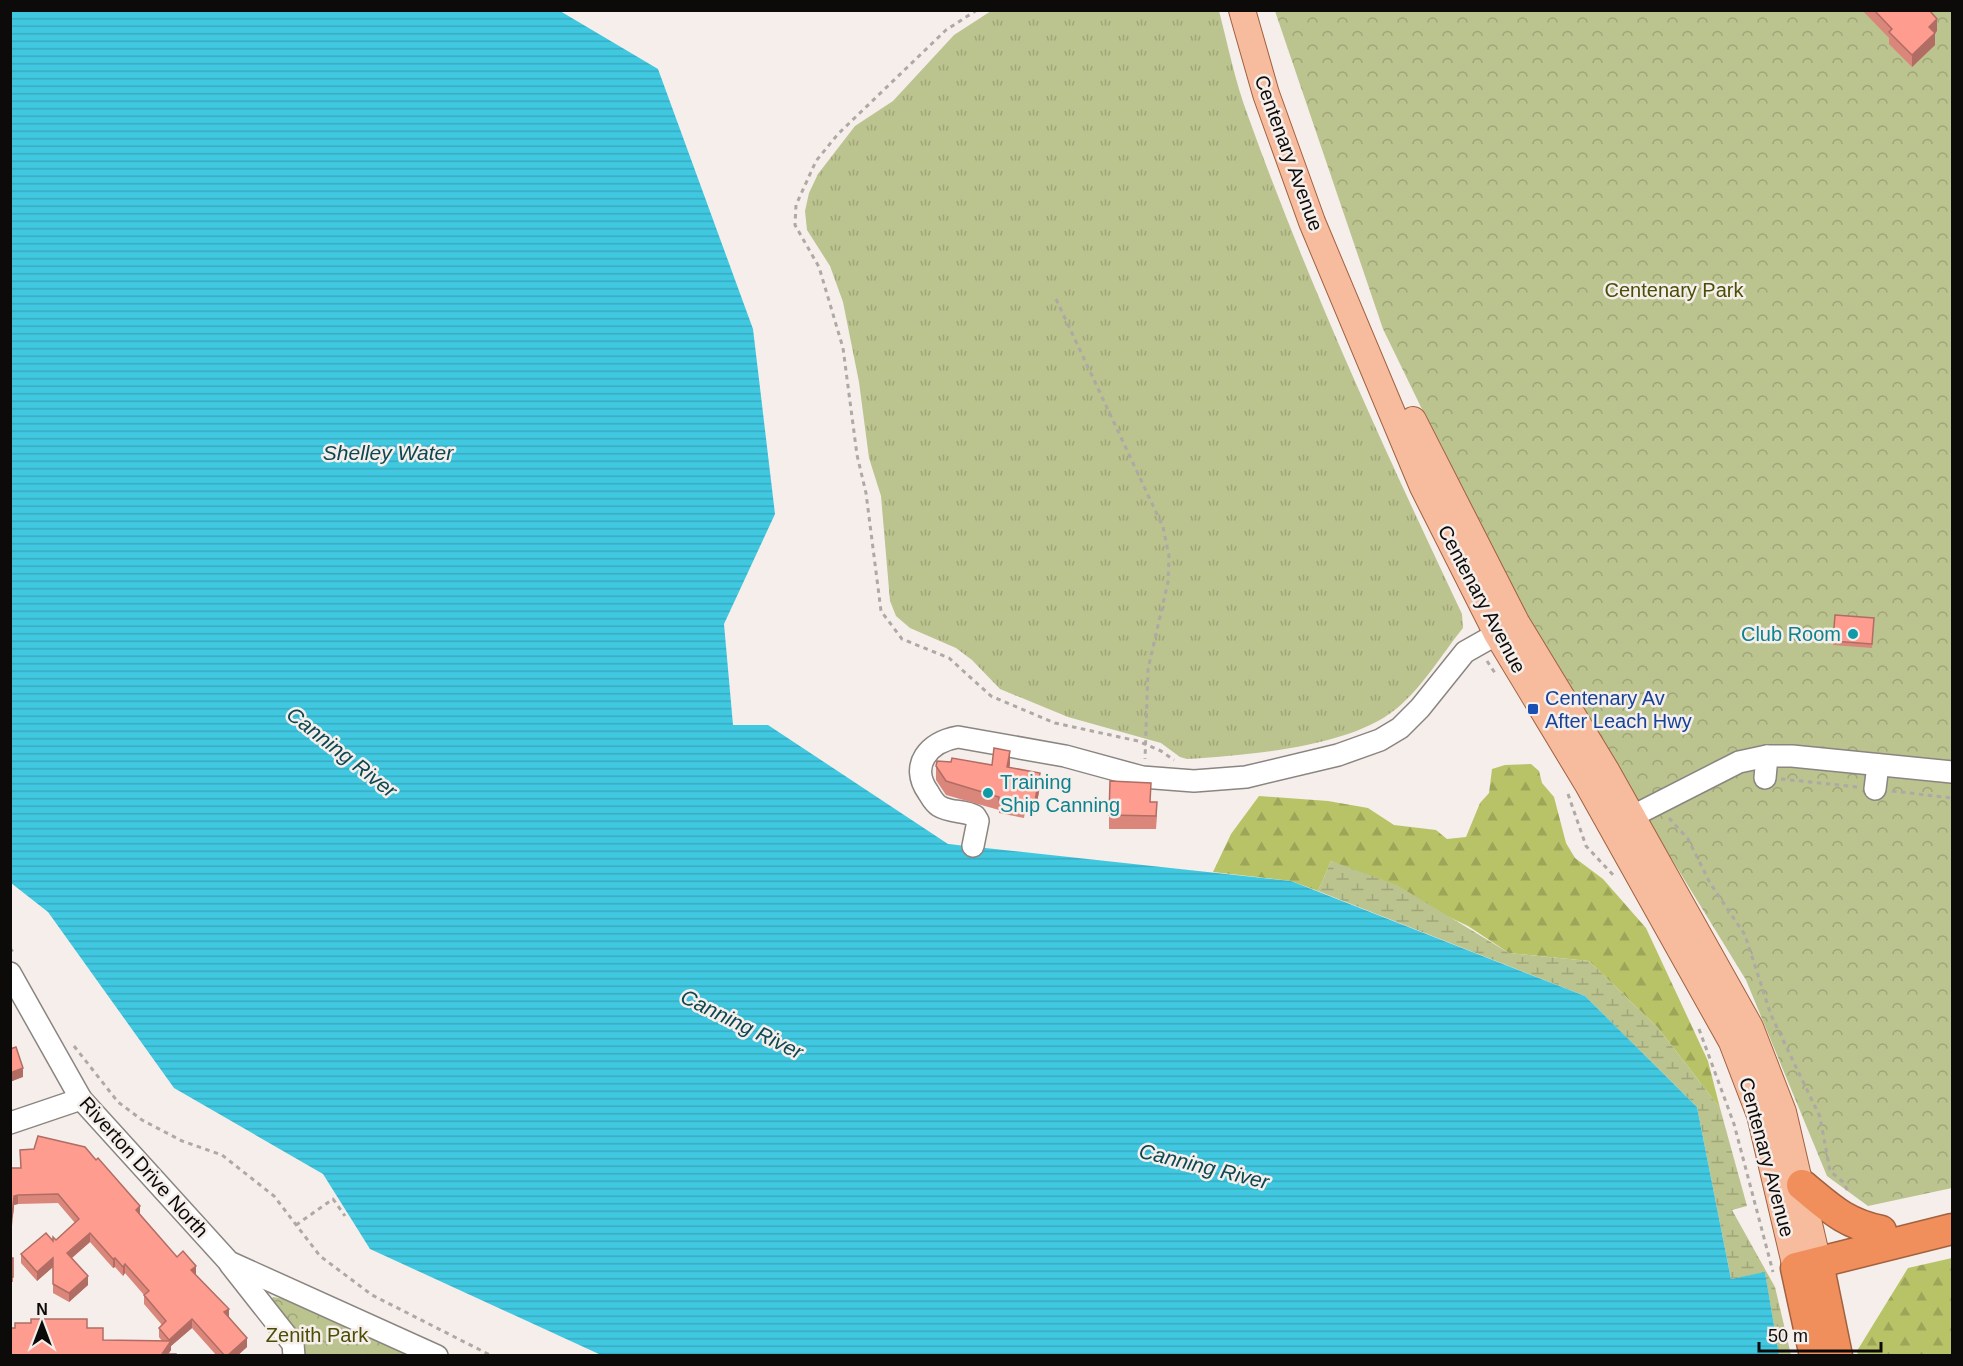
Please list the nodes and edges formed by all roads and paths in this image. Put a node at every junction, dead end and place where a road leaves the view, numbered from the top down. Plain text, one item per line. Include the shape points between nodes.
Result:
1 (977, 10) edge
2 (1242, 10) edge
3 (1258, 10) edge
4 (1056, 299) dead end
5 (1507, 628) junction
6 (1146, 745) junction
7 (1181, 764) dead end
8 (1878, 765) junction
9 (1766, 770) junction
10 (1953, 772) edge
11 (1142, 777) junction
12 (1875, 789) junction
13 (1953, 798) edge
14 (1667, 810) junction
15 (1633, 816) junction
16 (973, 846) dead end
17 (10, 948) edge
18 (14, 965) edge
19 (68, 1038) dead end
20 (81, 1100) junction
21 (10, 1123) edge
22 (1802, 1185) junction
23 (1850, 1198) dead end
24 (1953, 1213) edge
25 (345, 1216) dead end
26 (296, 1224) junction
27 (1953, 1229) edge
28 (1881, 1231) junction
29 (1805, 1257) junction
30 (229, 1262) junction
31 (294, 1356) edge
32 (437, 1356) edge
33 (492, 1356) edge
34 (1815, 1356) edge
35 (1837, 1356) edge

1 - 6 path via 946,30 838,134 816,160 796,205 795,225 819,267 843,348 881,610 902,639 949,658 991,696 1055,723
2 - 5 main road, Centenary Avenue via 1266,94 1312,222 1423,487
3 - 5 main road, Centenary Avenue via 1305,159 1337,243
4 - 6 path via 1163,527 1168,582 1148,669
5 - 11 street via 1465,652 1420,708 1400,728 1380,740 1338,755 1246,777 1194,781
5 - 15 main road, Centenary Avenue
5 - 29 main road, Centenary Avenue via 1587,783 1731,1042 1760,1115
6 - 7 path
6 - 11 path
8 - 9 street via 1820,752
8 - 10 street via 1924,762
8 - 12 street
9 - 12 path via 1785,780
9 - 14 street via 1739,762
11 - 16 street via 1065,756 958,737 947,739 924,758 920,780 938,806 975,816 978,821
12 - 13 path
14 - 15 street
14 - 23 path via 1666,817 1681,828 1710,883 1745,935 1771,1015 1820,1117 1830,1171 1848,1190
15 - 22 main road, Centenary Avenue via 1750,1027 1783,1112
17 - 18 path
18 - 20 street, Riverton Drive North
19 - 26 path via 118,1102 172,1136 222,1155 274,1196
20 - 21 street
20 - 30 street, Riverton Drive North
22 - 28 highway via 1849,1221
22 - 29 main road, Centenary Avenue
24 - 28 highway
25 - 26 path via 333,1199
26 - 33 path via 320,1256 372,1295
27 - 29 highway
28 - 29 highway
29 - 34 highway
29 - 35 highway
30 - 31 street, Riverton Drive North via 293,1344
30 - 32 street, Riverton Drive North

